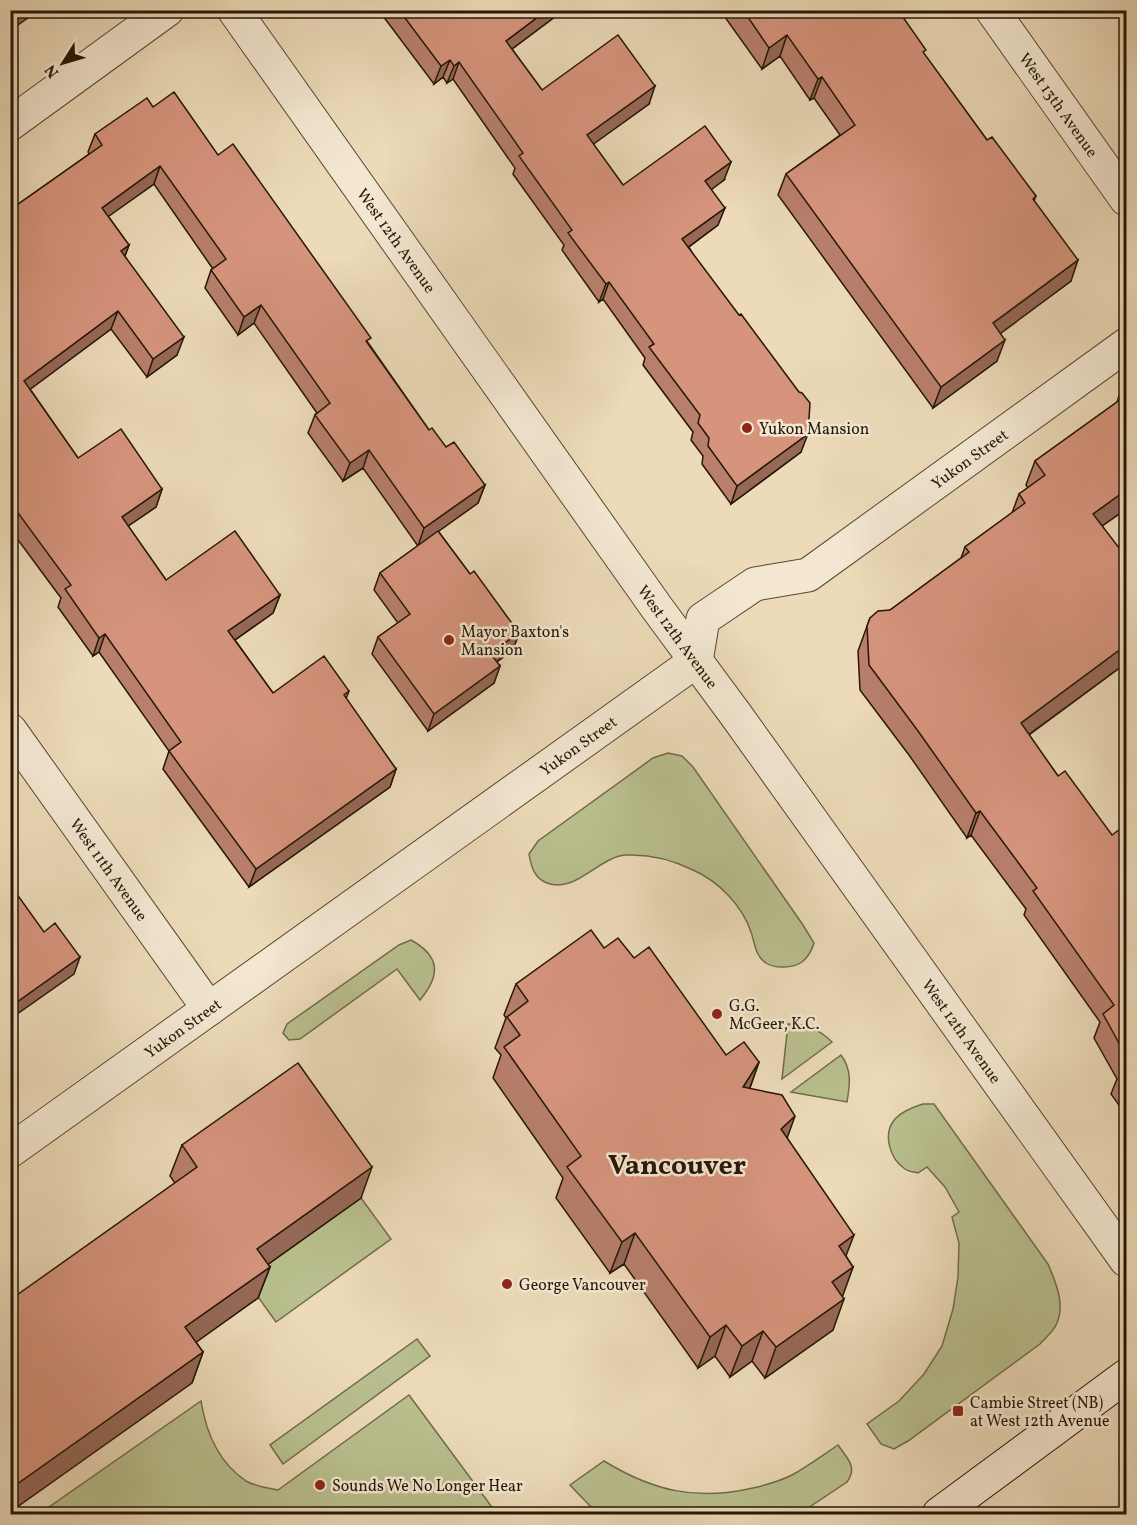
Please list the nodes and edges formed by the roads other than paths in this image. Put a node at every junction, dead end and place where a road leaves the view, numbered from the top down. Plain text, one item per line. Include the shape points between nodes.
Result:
1 (167, 10) edge
2 (992, 10) edge
3 (244, 16) edge
4 (10, 124) edge
5 (1126, 199) edge
6 (1126, 345) edge
7 (696, 661) junction
8 (10, 730) edge
9 (209, 1009) junction
10 (10, 1151) edge
11 (1126, 1260) edge
12 (1126, 1376) edge
13 (939, 1515) edge

1 - 4 street
2 - 5 street, West 13th Avenue
3 - 7 street, West 12th Avenue
6 - 7 street, Yukon Street via 808,575 755,584 703,619
7 - 9 street, Yukon Street
7 - 11 street, West 12th Avenue
8 - 9 street, West 11th Avenue
9 - 10 street, Yukon Street
12 - 13 street

